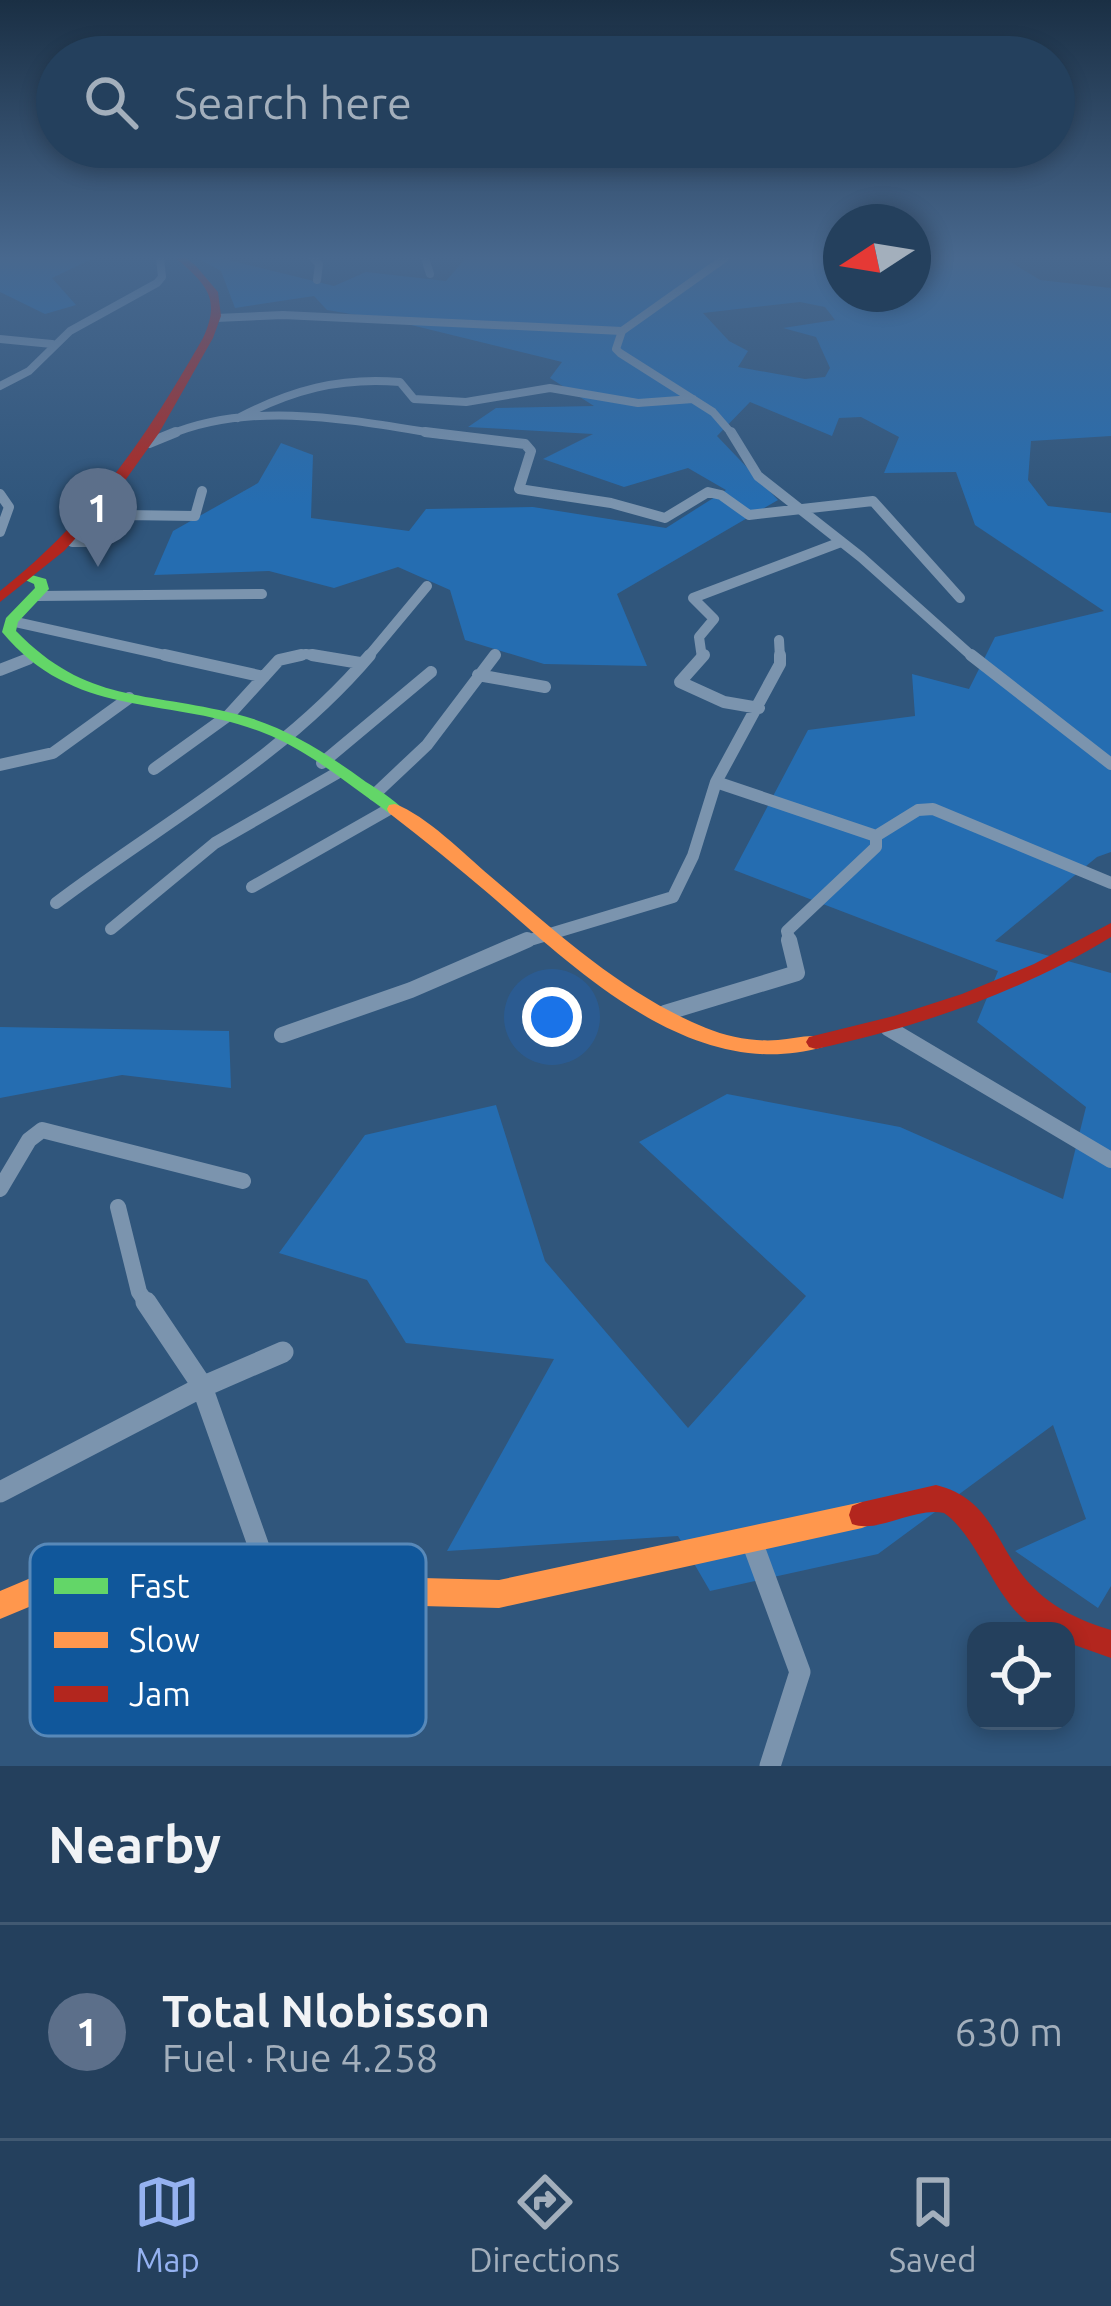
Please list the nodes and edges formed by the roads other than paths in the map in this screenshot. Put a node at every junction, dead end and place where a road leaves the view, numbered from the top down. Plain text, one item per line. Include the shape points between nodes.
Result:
1 (15, 340) edge
2 (58, 340) edge
3 (204, 340) edge
4 (619, 340) edge
5 (52, 344) junction
6 (0, 386) edge
7 (693, 399) junction
8 (233, 421) junction
9 (149, 443) junction
10 (202, 490) dead end
11 (0, 494) edge
12 (795, 508) junction
13 (102, 512) junction
14 (125, 515) junction
15 (0, 532) edge
16 (72, 542) junction
17 (842, 542) junction
18 (427, 586) dead end
19 (33, 587) junction
20 (262, 594) dead end
21 (0, 598) edge
22 (960, 598) dead end
23 (10, 622) junction
24 (779, 640) dead end
25 (495, 655) dead end
26 (28, 659) junction
27 (360, 663) junction
28 (0, 670) edge
29 (431, 672) dead end
30 (478, 675) junction
31 (264, 677) junction
32 (545, 687) dead end
33 (129, 698) junction
34 (759, 709) junction
35 (229, 715) junction
36 (283, 737) junction
37 (1111, 764) edge
38 (0, 765) edge
39 (330, 768) junction
40 (154, 769) dead end
41 (716, 782) junction
42 (374, 795) junction
43 (391, 808) junction
44 (876, 836) junction
45 (1111, 884) edge
46 (252, 887) dead end
47 (56, 903) dead end
48 (111, 929) dead end
49 (1111, 929) edge
50 (545, 932) junction
51 (665, 1013) junction
52 (888, 1028) junction
53 (282, 1035) dead end
54 (1111, 1160) edge
55 (243, 1181) dead end
56 (0, 1189) edge
57 (118, 1207) dead end
58 (283, 1352) dead end
59 (202, 1387) junction
60 (0, 1492) edge
61 (751, 1539) junction
62 (258, 1544) edge
63 (426, 1592) edge
64 (30, 1593) edge
65 (0, 1605) edge
66 (1111, 1644) edge
67 (770, 1766) edge

1 - 5 street
2 - 5 street
3 - 9 main road
4 - 7 street via 620,353
5 - 6 street via 29,371
7 - 8 street via 638,403 550,388 463,402 414,399 400,382 348,380 306,385
7 - 12 street
8 - 9 street via 174,430
8 - 12 street via 368,420 518,442 531,451 519,489 660,518 708,492 749,515
9 - 13 main road
10 - 14 street via 195,516
11 - 15 street via 9,507
12 - 17 street
12 - 22 street via 873,501
13 - 14 street
13 - 16 main road
14 - 16 street via 88,542
16 - 19 main road
17 - 34 street via 693,598 714,620 700,637 704,656 680,682
17 - 37 street via 1007,687
18 - 27 street
19 - 20 street
19 - 21 main road
19 - 23 main road
23 - 26 main road via 10,637
23 - 31 street
24 - 34 street via 780,664
25 - 30 street
26 - 28 street
26 - 33 main road via 54,680
27 - 31 street via 292,654
27 - 36 street
29 - 39 street
30 - 32 street
30 - 42 street via 427,745
31 - 35 street
33 - 35 main road
33 - 38 street via 49,756
34 - 41 street
35 - 36 main road
35 - 40 street
36 - 39 main road
36 - 47 street
39 - 42 main road
39 - 48 street via 215,843
41 - 44 street
41 - 50 street via 674,897
42 - 43 main road
43 - 46 street
43 - 50 main road
44 - 45 street via 932,809
44 - 51 street via 876,847 787,932 797,973
49 - 52 main road via 1053,968
50 - 51 main road
50 - 53 street
51 - 52 main road via 735,1045 763,1048
52 - 54 street
55 - 56 street via 42,1130
57 - 59 street via 139,1292
58 - 59 street
59 - 60 street
59 - 62 street
61 - 63 main road via 499,1594
61 - 66 main road via 938,1498 969,1514 1025,1600 1086,1639
61 - 67 street via 800,1672
64 - 65 main road

